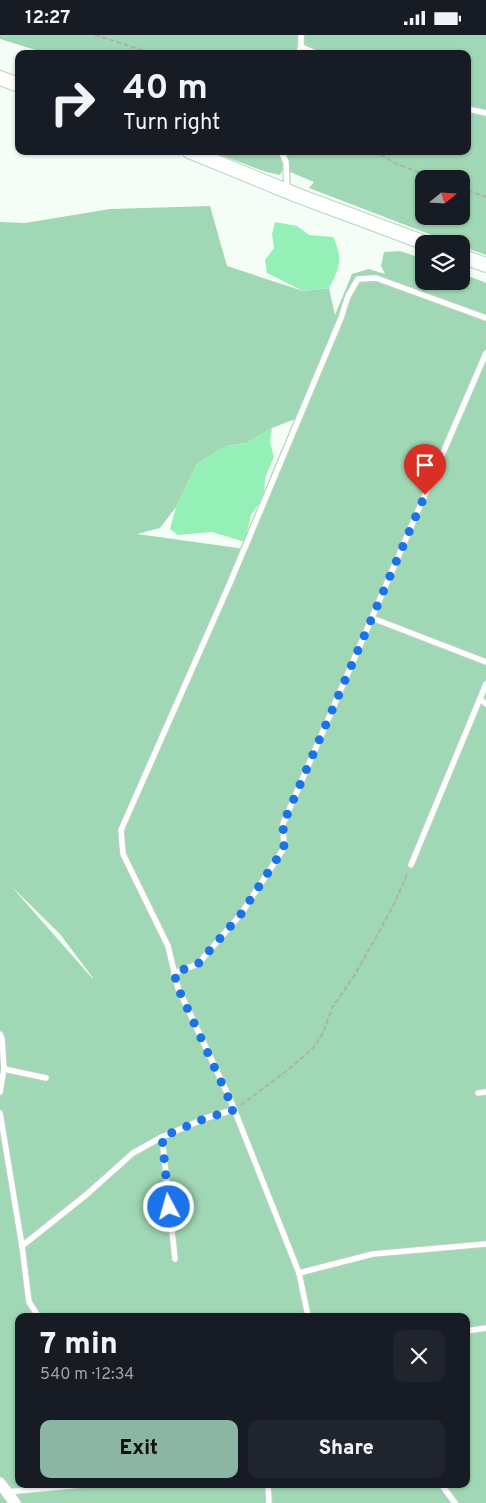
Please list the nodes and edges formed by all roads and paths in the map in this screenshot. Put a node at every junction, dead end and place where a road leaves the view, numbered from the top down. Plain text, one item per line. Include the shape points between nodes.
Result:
1 (95, 35) edge
2 (301, 35) edge
3 (301, 47) junction
4 (142, 50) edge
5 (300, 50) edge
6 (308, 50) edge
7 (0, 77) edge
8 (15, 83) edge
9 (471, 110) edge
10 (486, 113) edge
11 (200, 155) edge
12 (282, 155) edge
13 (381, 155) edge
14 (415, 171) edge
15 (287, 191) junction
16 (470, 191) edge
17 (486, 197) edge
18 (415, 239) edge
19 (470, 259) edge
20 (486, 265) edge
21 (486, 318) edge
22 (486, 353) edge
23 (372, 618) junction
24 (486, 662) edge
25 (486, 684) edge
26 (480, 699) junction
27 (486, 705) edge
28 (411, 865) joint
29 (174, 973) junction
30 (0, 1035) edge
31 (4, 1069) junction
32 (46, 1078) dead end
33 (0, 1092) edge
34 (486, 1092) edge
35 (478, 1093) dead end
36 (234, 1110) junction
37 (0, 1113) edge
38 (162, 1137) junction
39 (486, 1244) edge
40 (22, 1246) junction
41 (175, 1259) dead end
42 (299, 1273) junction
43 (36, 1313) edge
44 (307, 1313) edge
45 (486, 1328) edge
46 (470, 1330) edge
47 (3, 1487) edge
48 (268, 1488) edge
49 (444, 1488) edge
50 (14, 1503) edge
51 (269, 1503) edge
52 (455, 1503) edge

1 - 4 path
2 - 3 lane
3 - 5 lane
3 - 6 lane
7 - 8 street
9 - 10 lane
11 - 15 street
12 - 15 lane via 286,162
13 - 14 path
15 - 18 street
16 - 17 path
19 - 20 street
21 - 29 lane via 376,278 358,279 348,296 234,574 121,830 123,854 168,946
22 - 23 lane
23 - 24 lane
23 - 29 lane via 283,824 284,848 241,914 198,964
25 - 26 lane
26 - 27 lane
26 - 28 lane
28 - 36 path via 394,905 332,1008 314,1047
29 - 36 lane
30 - 31 lane
31 - 32 lane
31 - 33 lane
34 - 35 lane
36 - 38 lane
36 - 42 lane
37 - 40 lane
38 - 40 lane via 133,1153
38 - 41 lane
39 - 42 lane via 373,1254
40 - 43 lane via 29,1302
42 - 44 lane
45 - 46 lane
47 - 50 street
48 - 51 lane
49 - 52 lane

